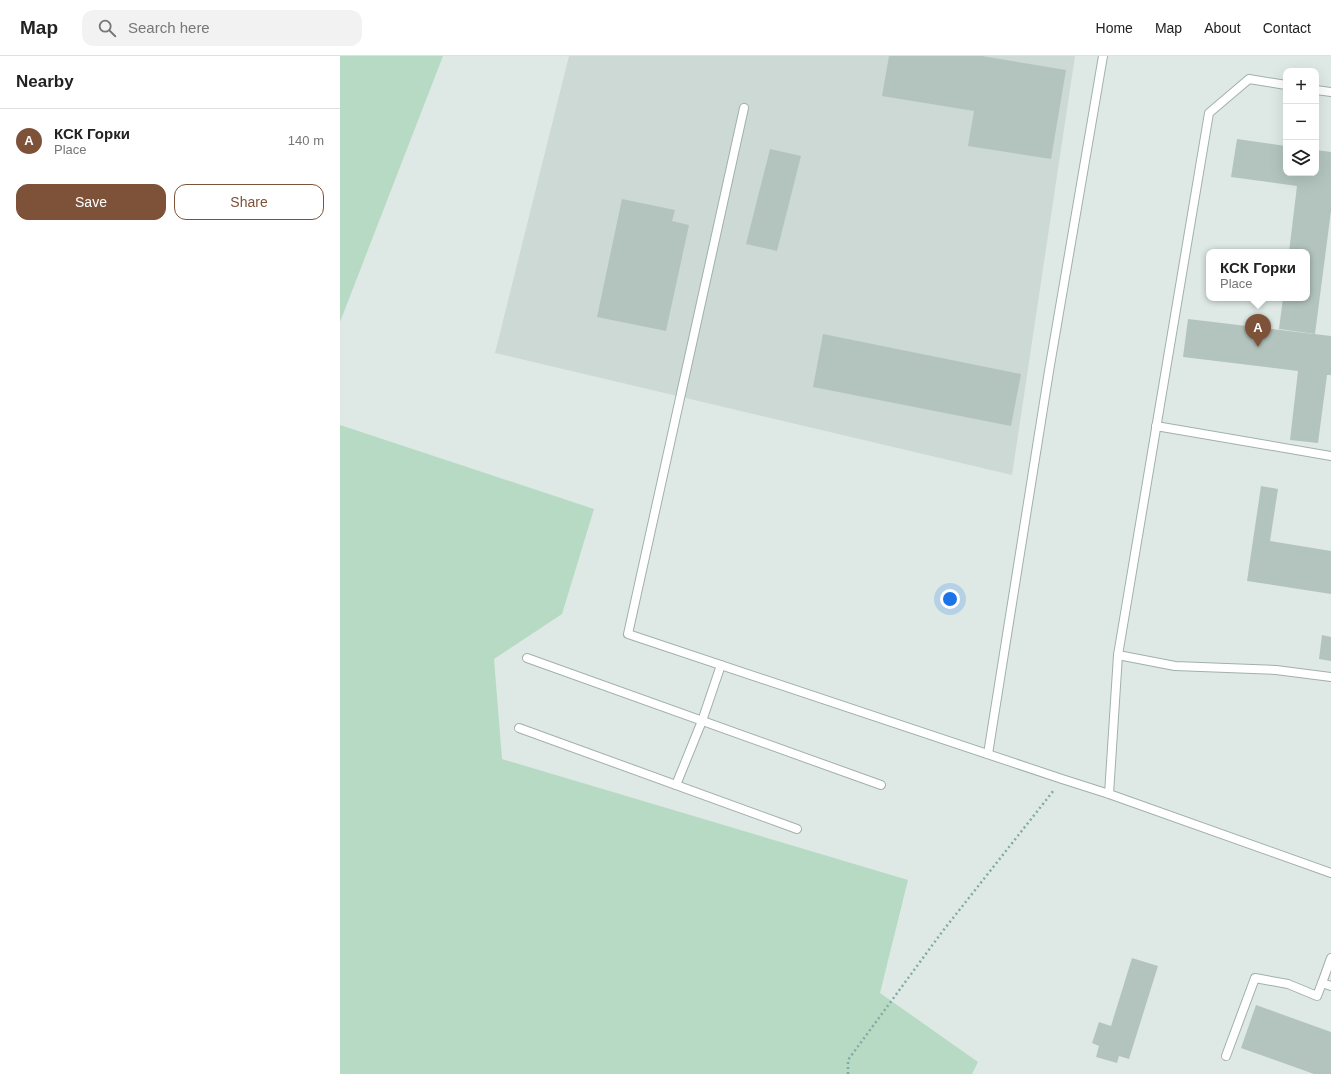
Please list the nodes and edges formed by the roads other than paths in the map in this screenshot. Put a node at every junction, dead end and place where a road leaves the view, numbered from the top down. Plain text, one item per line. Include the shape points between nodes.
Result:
1 (1103, 56) edge
2 (1283, 85) edge
3 (1319, 90) edge
4 (1331, 92) edge
5 (744, 108) dead end
6 (1156, 426) junction
7 (1331, 456) edge
8 (1118, 655) junction
9 (527, 658) dead end
10 (721, 665) junction
11 (1331, 677) edge
12 (702, 721) junction
13 (519, 728) dead end
14 (988, 754) junction
15 (676, 785) junction
16 (881, 785) dead end
17 (1109, 794) junction
18 (797, 830) dead end
19 (1331, 873) edge
20 (1331, 958) edge
21 (1322, 983) junction
22 (1331, 986) edge
23 (1226, 1056) dead end

1 - 14 lane via 1049,371
2 - 6 lane via 1249,79 1209,113
3 - 4 lane
5 - 10 lane via 628,634
6 - 7 lane
6 - 8 lane
8 - 11 lane via 1175,666 1276,670
8 - 17 lane
9 - 12 lane
10 - 12 lane
10 - 14 lane
12 - 15 lane
12 - 16 lane
13 - 15 lane
14 - 17 lane
15 - 18 lane
17 - 19 lane
20 - 21 lane
21 - 22 lane
21 - 23 lane via 1317,996 1288,984 1255,978

